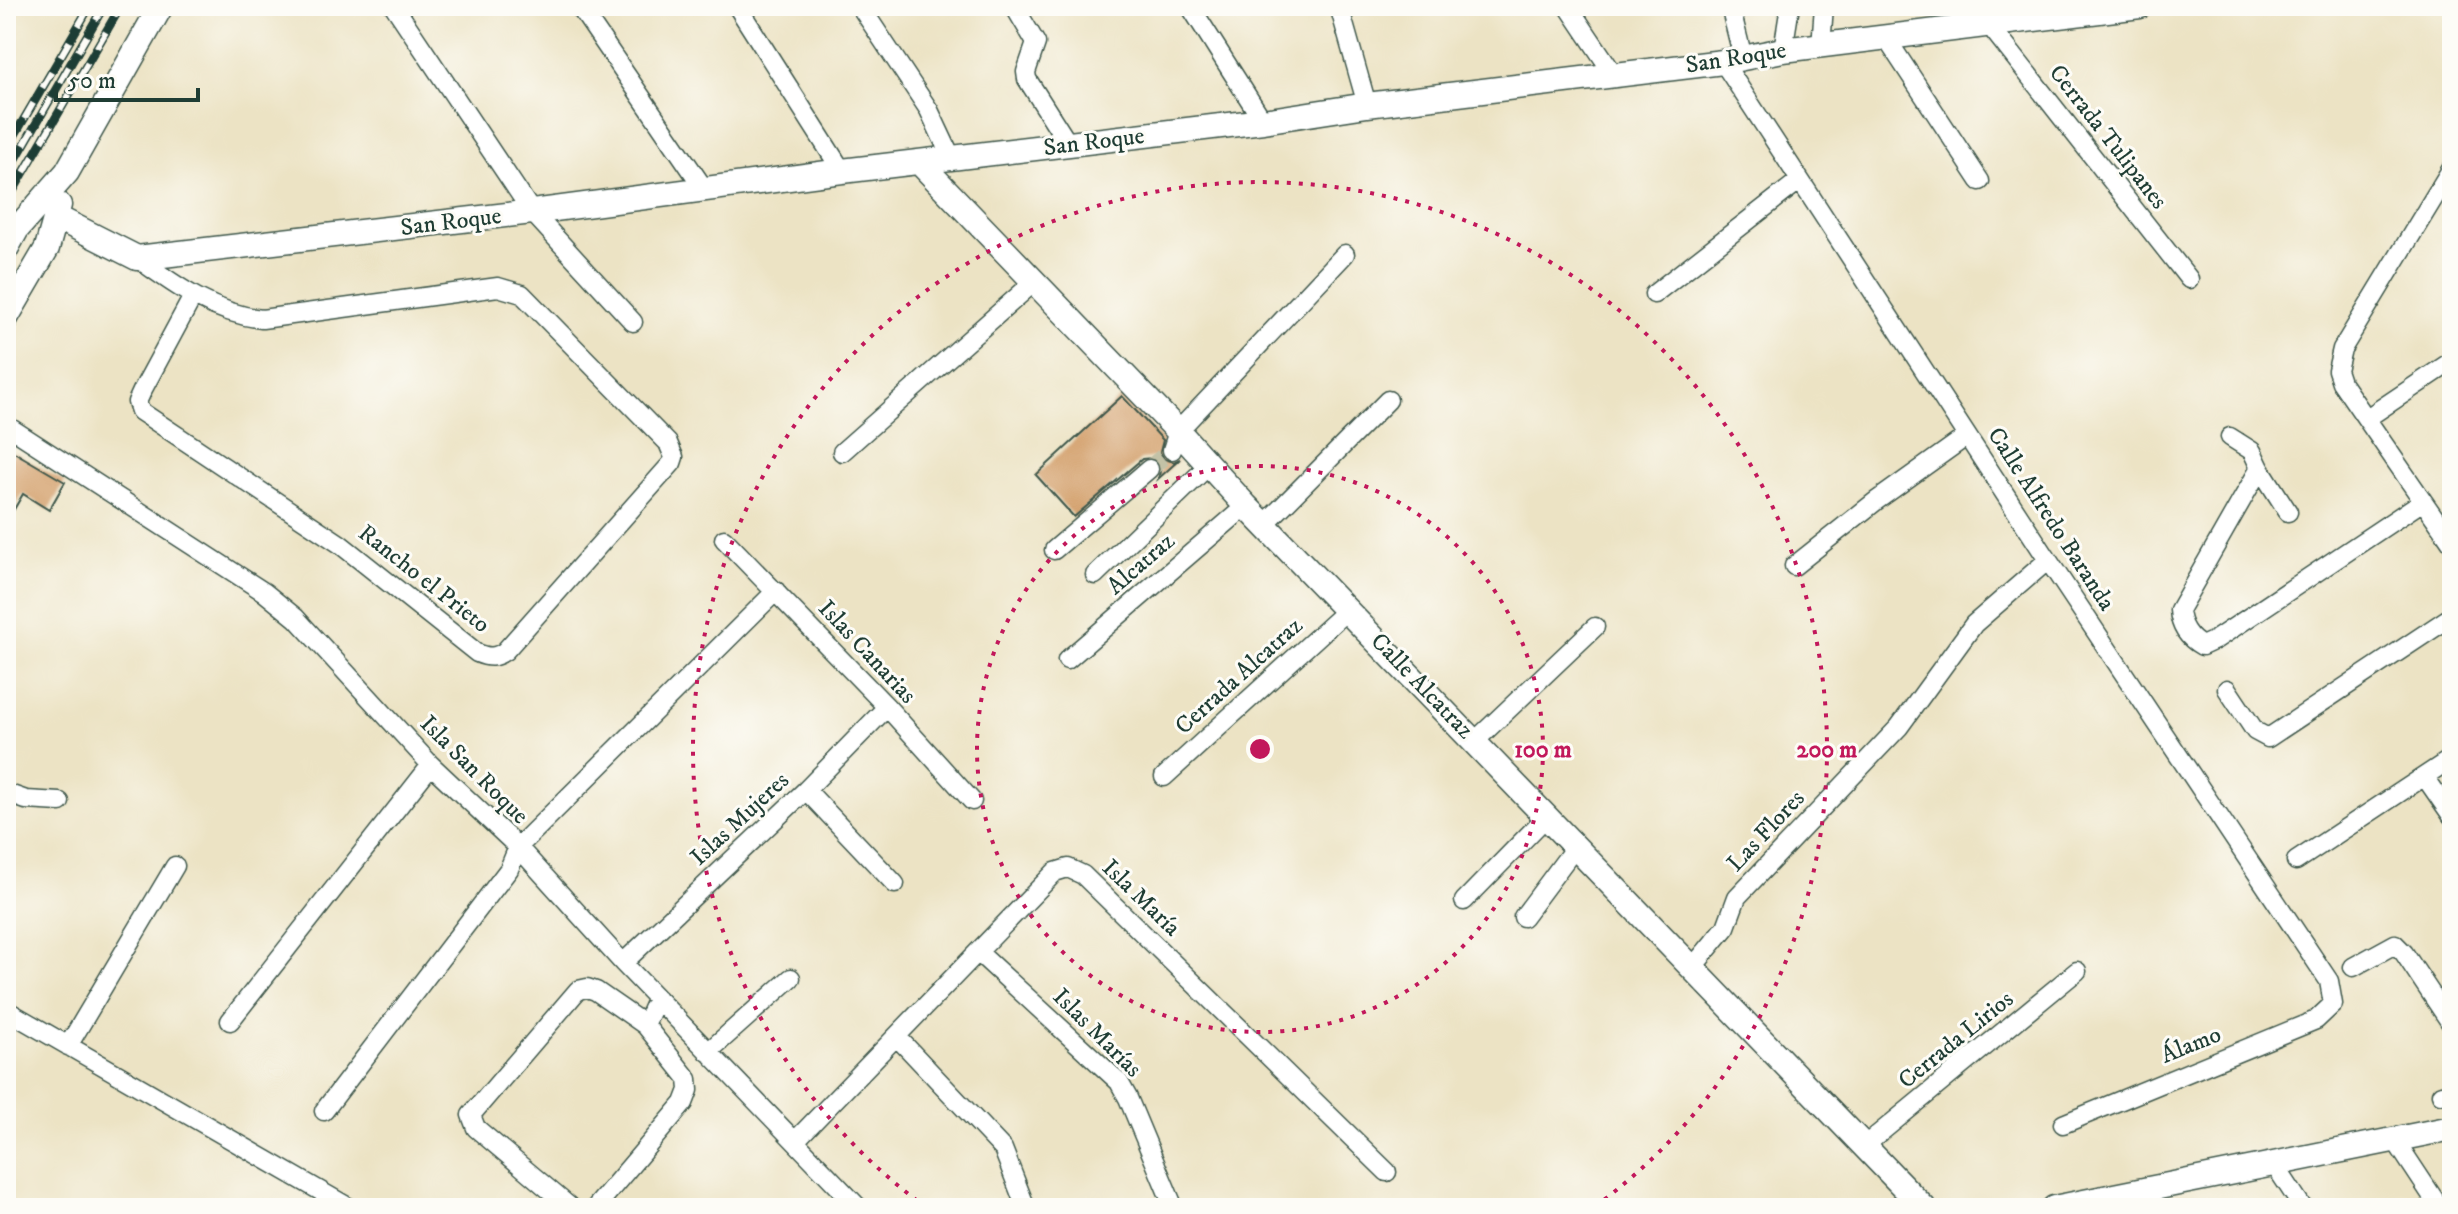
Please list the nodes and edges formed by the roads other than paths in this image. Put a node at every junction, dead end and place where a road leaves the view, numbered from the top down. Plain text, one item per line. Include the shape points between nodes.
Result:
1 (161, 6) edge
2 (394, 6) edge
3 (579, 6) edge
4 (737, 6) edge
5 (860, 6) edge
6 (1014, 6) edge
7 (1190, 6) edge
8 (1339, 6) edge
9 (1568, 6) edge
10 (1730, 6) edge
11 (1790, 6) edge
12 (1824, 6) edge
13 (2140, 6) edge
14 (1990, 26) junction
15 (1886, 38) junction
16 (1821, 46) junction
17 (1783, 50) junction
18 (1733, 60) junction
19 (1615, 76) junction
20 (1367, 105) junction
21 (1263, 121) junction
22 (1069, 145) junction
23 (952, 159) junction
24 (920, 163) junction
25 (2452, 168) edge
26 (842, 171) junction
27 (1800, 180) junction
28 (1980, 181) dead end
29 (705, 190) junction
30 (46, 212) junction
31 (532, 212) junction
32 (6, 249) edge
33 (1345, 254) dead end
34 (137, 258) junction
35 (2189, 279) dead end
36 (1034, 282) junction
37 (1654, 294) dead end
38 (192, 298) junction
39 (6, 318) edge
40 (633, 322) dead end
41 (2452, 361) edge
42 (1388, 400) dead end
43 (2367, 418) junction
44 (6, 425) edge
45 (1967, 436) junction
46 (2230, 437) dead end
47 (1175, 441) junction
48 (842, 452) dead end
49 (1209, 465) junction
50 (2260, 468) junction
51 (1149, 469) tunnel mouth
52 (2423, 501) junction
53 (1246, 506) junction
54 (2288, 512) dead end
55 (1264, 525) junction
56 (724, 539) dead end
57 (2452, 543) edge
58 (1054, 550) dead end
59 (2048, 560) junction
60 (1794, 566) dead end
61 (1095, 575) dead end
62 (776, 591) junction
63 (1347, 610) junction
64 (2452, 616) edge
65 (1595, 627) dead end
66 (1067, 660) dead end
67 (2227, 689) dead end
68 (887, 707) junction
69 (1475, 741) junction
70 (2452, 758) edge
71 (431, 765) junction
72 (1164, 777) dead end
73 (2425, 777) junction
74 (806, 790) junction
75 (6, 793) edge
76 (972, 801) dead end
77 (60, 802) dead end
78 (1547, 816) junction
79 (2452, 816) edge
80 (1576, 846) junction
81 (518, 847) junction
82 (2296, 861) dead end
83 (175, 866) dead end
84 (895, 884) dead end
85 (1464, 901) dead end
86 (1523, 917) dead end
87 (979, 953) junction
88 (623, 963) junction
89 (2353, 967) dead end
90 (1692, 968) junction
91 (2077, 971) dead end
92 (791, 978) dead end
93 (657, 998) junction
94 (2333, 1004) joint
95 (6, 1010) edge
96 (230, 1021) dead end
97 (645, 1025) junction
98 (2452, 1025) edge
99 (897, 1037) junction
100 (68, 1046) junction
101 (708, 1052) junction
102 (324, 1111) dead end
103 (2063, 1124) dead end
104 (2452, 1128) edge
105 (2395, 1140) junction
106 (795, 1141) junction
107 (1864, 1146) junction
108 (2274, 1164) junction
109 (1387, 1172) dead end
110 (2104, 1204) edge
111 (350, 1208) edge
112 (571, 1208) edge
113 (595, 1208) edge
114 (859, 1208) edge
115 (1026, 1208) edge
116 (1174, 1208) edge
117 (1924, 1208) edge
118 (2054, 1208) edge
119 (2303, 1208) edge
120 (2440, 1208) edge

1 - 30 main road
2 - 31 street
3 - 29 street
4 - 26 street
5 - 23 street via 929,110
6 - 22 street via 1036,43 1027,79
7 - 21 street
8 - 20 street
9 - 19 street
10 - 18 street, Calle Alfredo Baranda
11 - 17 street
12 - 16 street
13 - 14 main road, San Roque
14 - 15 main road, San Roque
14 - 35 street, Cerrada Tulipanes
15 - 16 main road, San Roque
15 - 28 street
16 - 17 main road, San Roque
17 - 18 main road, San Roque
18 - 19 main road, San Roque
18 - 27 street, Calle Alfredo Baranda
19 - 20 main road, San Roque
20 - 21 main road, San Roque
21 - 22 main road, San Roque
22 - 23 main road, San Roque
23 - 24 main road, San Roque
24 - 26 main road, San Roque
24 - 36 main road, Calle Alcatraz
25 - 43 street via 2342,349 2337,370 2341,382
26 - 29 main road, San Roque
27 - 37 street
27 - 45 street, Calle Alfredo Baranda
29 - 31 main road, San Roque
30 - 32 main road via 17,229
30 - 34 main road
30 - 39 main road via 47,248
31 - 34 main road, San Roque
31 - 40 street
33 - 47 street
34 - 38 street
36 - 47 main road, Calle Alcatraz
36 - 48 street
38 - 38 street, Rancho el Prieto via 262,319 511,289 522,294 668,443 674,457 669,470 505,651 487,657 340,544 140,411 137,402
41 - 43 street
42 - 55 street
43 - 52 street
44 - 71 street, Isla San Roque via 264,592 296,618
45 - 59 street, Calle Alfredo Baranda
45 - 60 street
46 - 50 street via 2252,451
47 - 49 main road, Calle Alcatraz
49 - 53 main road, Calle Alcatraz
49 - 61 street
50 - 52 street via 2179,610 2180,622 2202,646
50 - 54 street
51 - 58 street
52 - 57 street
53 - 55 main road, Calle Alcatraz
53 - 66 street, Alcatraz
55 - 63 main road, Calle Alcatraz
56 - 62 street, Islas Canarias
59 - 90 street, Las Flores via 1974,624 1899,727 1737,897 1726,927
59 - 94 street, Calle Alfredo Baranda via 2329,981
62 - 68 street, Islas Canarias
62 - 81 street
63 - 69 main road, Calle Alcatraz
63 - 72 street, Cerrada Alcatraz
64 - 67 street via 2268,738 2255,731
65 - 69 street
68 - 74 street, Islas Mujeres
68 - 76 street, Islas Canarias
69 - 78 main road, Calle Alcatraz
70 - 73 street
71 - 81 street, Isla San Roque
71 - 96 street
73 - 79 street
73 - 82 street
74 - 84 street
74 - 88 street, Islas Mujeres
75 - 77 street
78 - 80 main road, Calle Alcatraz
78 - 85 street
80 - 86 street
80 - 90 main road, Calle Alcatraz
81 - 88 street, Isla San Roque
81 - 102 street via 509,869
83 - 100 street
87 - 99 street, Isla María
87 - 109 street, Isla María via 1055,872 1068,868 1083,875
87 - 116 street, Islas Marías via 1119,1082
88 - 93 street, Isla San Roque
89 - 98 street via 2395,944
90 - 107 main road, Calle Alcatraz
91 - 107 street, Cerrada Lirios
92 - 101 street
93 - 97 street
93 - 101 street, Isla San Roque
94 - 103 street, Álamo via 2316,1020
95 - 100 street
97 - 112 street via 596,991 578,990 471,1115 476,1128
97 - 113 street via 688,1079 689,1090 684,1103
99 - 106 street, Isla María
99 - 115 street via 1003,1149
100 - 111 street
101 - 106 street, Isla San Roque
104 - 105 main road
105 - 108 main road
105 - 120 street
106 - 114 street, Isla San Roque
107 - 117 main road, Calle Alcatraz
108 - 110 main road
108 - 119 street
110 - 118 main road

